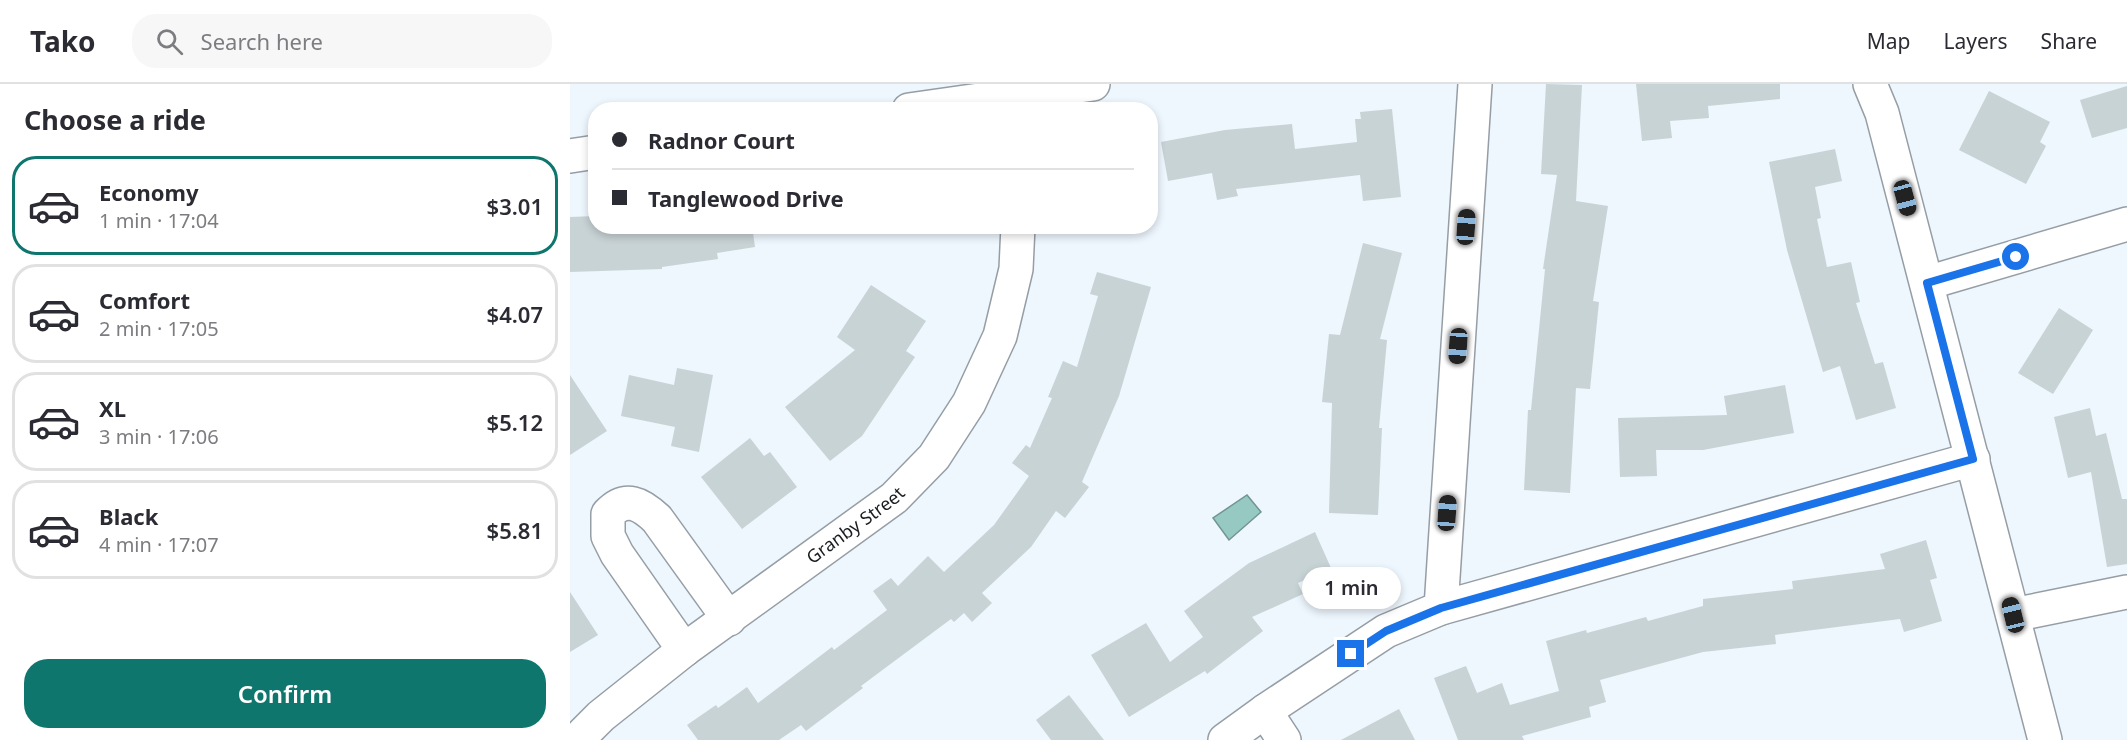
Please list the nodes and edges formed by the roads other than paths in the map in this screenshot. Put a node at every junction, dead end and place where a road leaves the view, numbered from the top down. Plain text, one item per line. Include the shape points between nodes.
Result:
1 (1093, 84) edge
2 (1475, 84) edge
3 (1870, 84) edge
4 (1012, 102) edge
5 (588, 153) edge
6 (570, 156) edge
7 (2127, 224) edge
8 (1018, 234) edge
9 (1927, 283) junction
10 (1973, 459) junction
11 (2127, 592) edge
12 (1441, 608) junction
13 (2013, 615) junction
14 (729, 619) junction
15 (684, 650) junction
16 (1265, 711) junction
17 (577, 740) edge
18 (1225, 740) edge
19 (1284, 740) edge
20 (2045, 740) edge

1 - 4 street
2 - 12 street
3 - 9 street via 1882,113
5 - 6 street
7 - 9 street
8 - 14 street, Granby Street via 1016,269 1000,336 969,403 934,457 894,498
9 - 10 street
10 - 12 street
10 - 13 street
11 - 13 street
12 - 16 street via 1386,631
13 - 20 street
14 - 15 street, Granby Street
14 - 15 street via 657,519 644,507 630,502 614,507 608,514 608,536
15 - 17 street, Granby Street via 600,716
16 - 18 street
16 - 19 street

